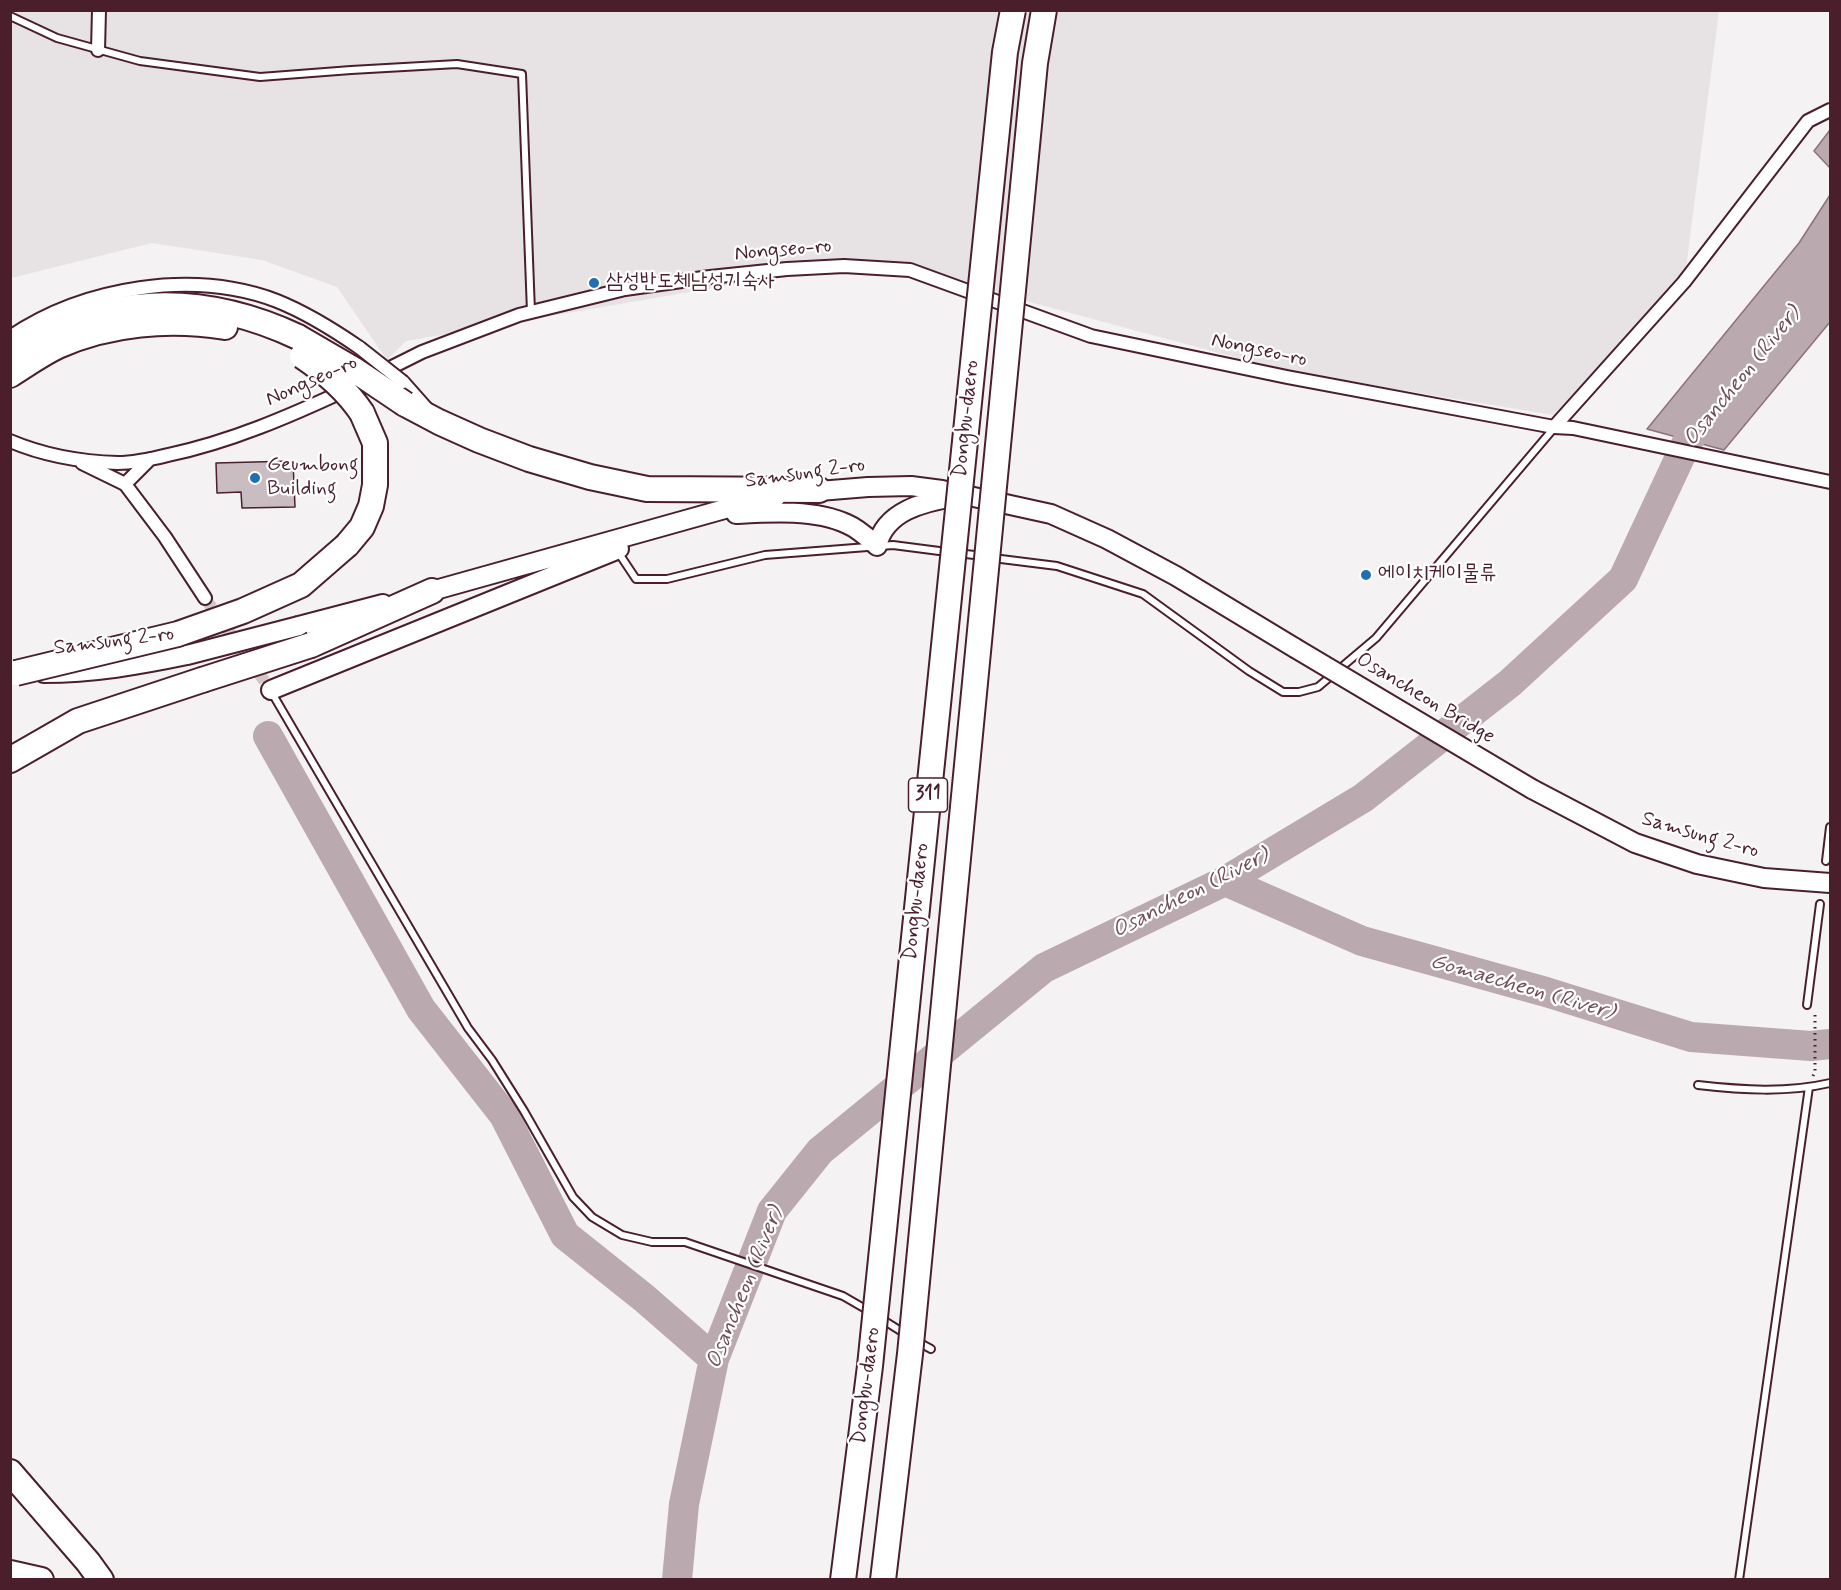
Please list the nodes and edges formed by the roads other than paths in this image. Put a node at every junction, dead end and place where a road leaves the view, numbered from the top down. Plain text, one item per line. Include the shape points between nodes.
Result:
1 (99, 10) edge
2 (1013, 10) edge
3 (1044, 10) edge
4 (10, 16) edge
5 (98, 50) junction
6 (1830, 110) edge
7 (531, 312) junction
8 (10, 337) edge
9 (292, 342) junction
10 (10, 353) edge
11 (11, 375) edge
12 (404, 393) junction
13 (1554, 427) junction
14 (10, 441) edge
15 (72, 458) junction
16 (150, 459) junction
17 (1830, 482) edge
18 (125, 484) junction
19 (819, 490) junction
20 (967, 496) junction
21 (704, 515) junction
22 (876, 546) junction
23 (617, 550) junction
24 (432, 591) joint
25 (205, 598) tunnel mouth
26 (305, 636) junction
27 (1295, 648) joint
28 (13, 673) edge
29 (270, 690) joint
30 (10, 760) edge
31 (1532, 789) joint
32 (1830, 827) edge
33 (1826, 861) dead end
34 (1830, 883) edge
35 (1820, 904) dead end
36 (1807, 1005) road end
37 (1830, 1083) edge
38 (1698, 1085) dead end
39 (1809, 1087) junction
40 (931, 1349) dead end
41 (10, 1472) edge
42 (10, 1572) edge
43 (40, 1579) edge
44 (101, 1580) edge
45 (843, 1580) edge
46 (883, 1580) edge
47 (1739, 1580) edge

1 - 5 street
2 - 45 highway, Dongbu-daero / 311, bridge via 1004,63 870,1366
3 - 46 highway, Dongbu-daero / 311, bridge via 1035,63 910,1354
4 - 5 lane via 57,38
5 - 7 lane via 140,61 260,77 458,64 522,74
6 - 13 street via 1808,121 1684,282
7 - 13 street, Nongseo-ro via 625,289 710,277 844,266 910,270 1092,336
7 - 16 street, Nongseo-ro via 422,352 317,404 206,447
8 - 12 street, bridge via 72,305 107,295 151,287 228,289 278,302 325,324 360,348
9 - 10 highway via 272,325 246,316 217,309 164,305 108,312 72,322
9 - 11 highway via 231,328 160,323 83,337 58,346
9 - 12 highway, bridge
9 - 28 highway, bridge via 340,386 362,413 375,443 371,506 362,527 347,545 301,585 243,611 178,634
12 - 19 highway via 439,422 530,459 590,477 647,489
13 - 17 street, Nongseo-ro
13 - 22 lane via 1376,638 1318,687 1299,692 1283,692 1249,671 1143,594 1057,566
14 - 15 street, Nongseo-ro
15 - 16 street, Nongseo-ro via 119,463
15 - 18 street
16 - 18 street
18 - 25 street
19 - 20 main road, Samsung 2-ro via 912,486
19 - 21 main road, Samsung 2-ro via 764,498
20 - 22 main road via 932,501 905,511 889,522
20 - 27 main road, Samsung 2-ro via 1051,514 1107,539
21 - 22 main road via 795,513 828,517 848,524
21 - 23 main road
21 - 24 main road, Samsung 2-ro
22 - 23 lane via 765,555 667,579 636,579
23 - 29 main road
24 - 26 highway
26 - 28 main road, Samsung 2-ro, bridge via 79,673
26 - 30 highway, bridge via 202,680 78,721
27 - 31 main road, Osancheon Bridge, bridge
29 - 40 lane via 468,1028 524,1111 573,1197 592,1217 622,1235 652,1242 686,1242 843,1296
31 - 34 main road, Samsung 2-ro via 1635,843 1697,864 1764,878
32 - 33 lane
35 - 36 lane
37 - 39 lane
38 - 39 lane via 1748,1090
39 - 47 lane
41 - 44 highway
42 - 43 highway

